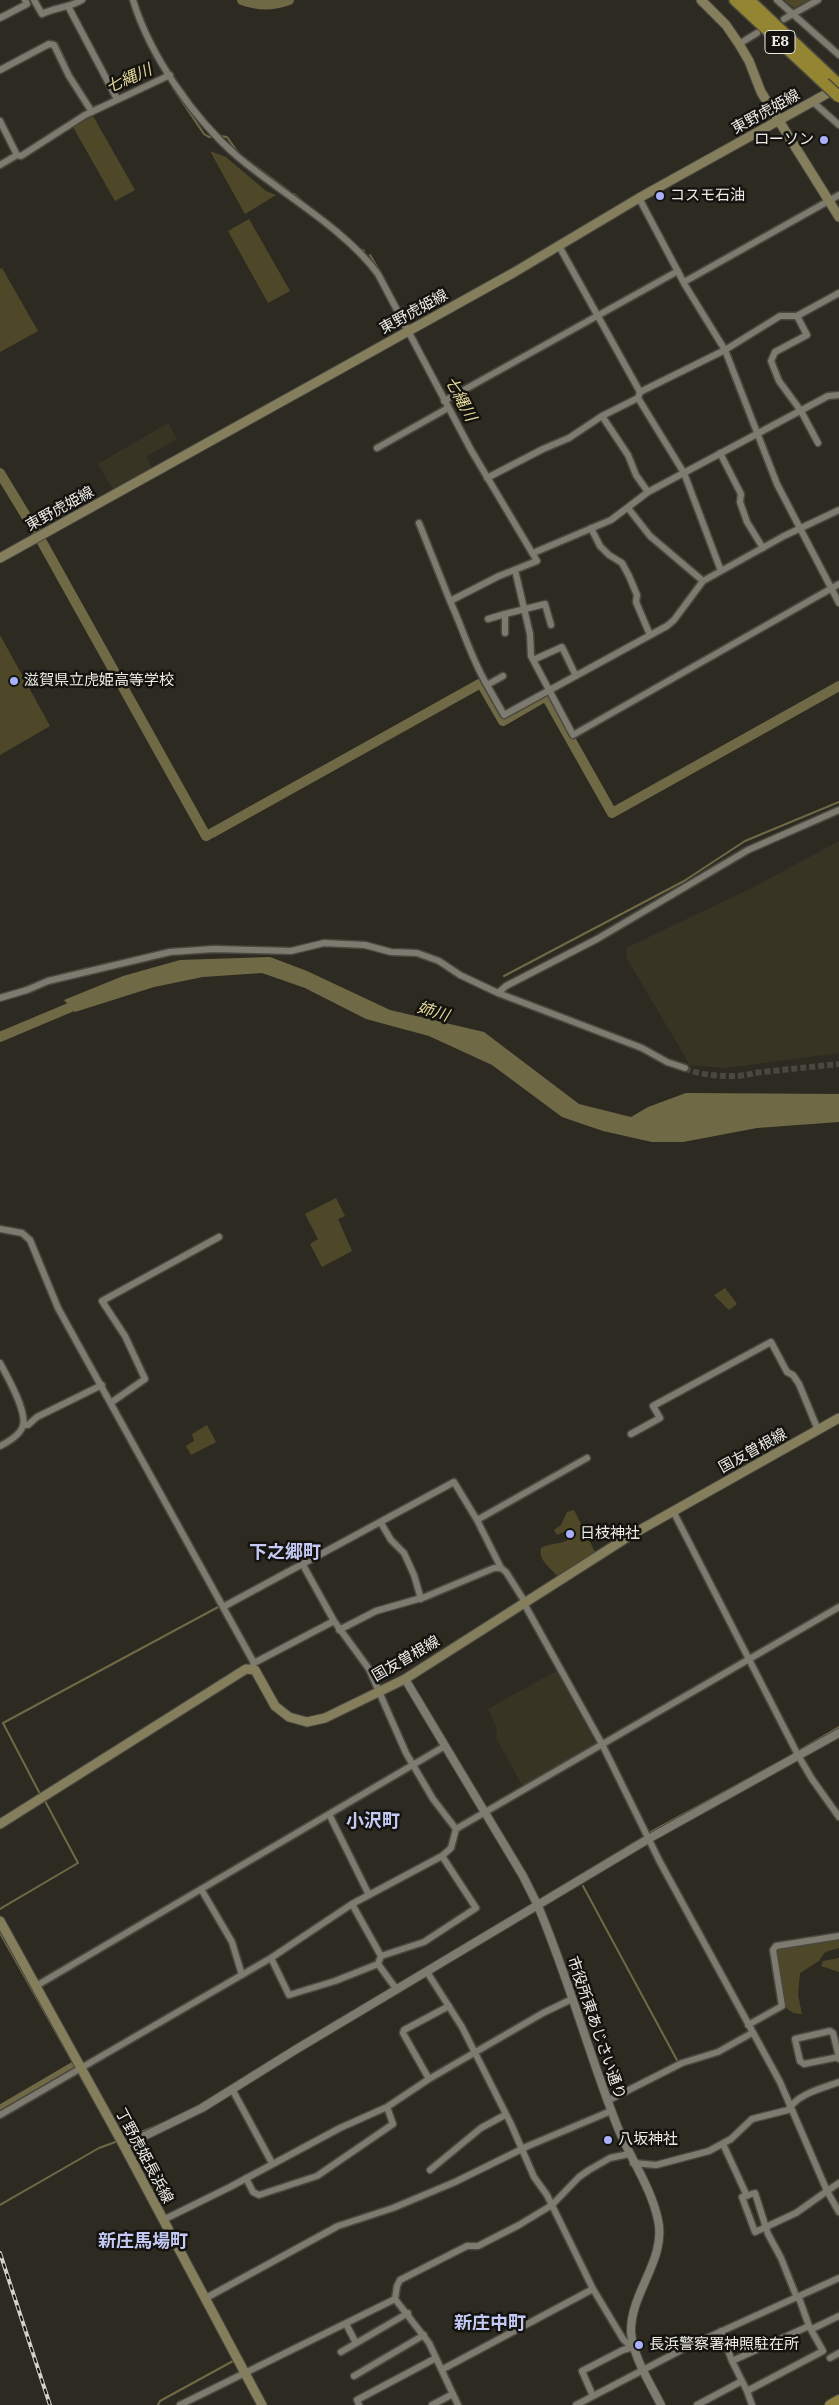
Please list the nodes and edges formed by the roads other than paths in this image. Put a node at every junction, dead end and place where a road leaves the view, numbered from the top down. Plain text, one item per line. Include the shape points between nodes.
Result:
1 (82, 0) edge
2 (133, 0) edge
3 (700, 0) edge
4 (735, 0) edge
5 (749, 0) edge
6 (777, 0) edge
7 (818, 0) edge
8 (30, 1) edge
9 (70, 8) junction
10 (792, 14) junction
11 (0, 18) edge
12 (784, 19) dead end
13 (757, 33) dead end
14 (739, 44) junction
15 (839, 55) edge
16 (0, 70) edge
17 (168, 77) junction
18 (834, 83) edge
19 (839, 97) edge
20 (117, 99) junction
21 (813, 102) junction
22 (92, 112) junction
23 (0, 121) edge
24 (779, 121) junction
25 (839, 125) edge
26 (17, 155) junction
27 (0, 165) edge
28 (839, 195) edge
29 (639, 198) junction
30 (829, 201) junction
31 (839, 217) edge
32 (559, 246) junction
33 (678, 270) junction
34 (684, 282) junction
35 (839, 293) edge
36 (598, 316) junction
37 (797, 316) junction
38 (407, 332) junction
39 (725, 350) junction
40 (639, 395) junction
41 (839, 395) edge
42 (444, 401) junction
43 (448, 408) junction
44 (801, 411) junction
45 (602, 416) junction
46 (756, 433) junction
47 (818, 443) dead end
48 (377, 448) dead end
49 (720, 453) junction
50 (684, 473) junction
51 (487, 478) junction
52 (648, 492) junction
53 (628, 508) junction
54 (839, 510) edge
55 (419, 523) dead end
56 (591, 528) junction
57 (800, 529) junction
58 (763, 548) junction
59 (533, 553) junction
60 (0, 558) edge
61 (515, 570) junction
62 (721, 571) junction
63 (703, 582) junction
64 (839, 584) edge
65 (832, 588) junction
66 (450, 601) junction
67 (839, 603) edge
68 (525, 609) junction
69 (505, 614) junction
70 (488, 619) dead end
71 (551, 625) dead end
72 (505, 633) dead end
73 (650, 635) junction
74 (533, 660) junction
75 (503, 676) dead end
76 (576, 676) junction
77 (487, 685) junction
78 (548, 691) junction
79 (839, 810) edge
80 (498, 993) junction
81 (0, 998) edge
82 (685, 1068) tunnel mouth
83 (0, 1229) edge
84 (219, 1237) dead end
85 (0, 1363) edge
86 (102, 1385) junction
87 (112, 1402) junction
88 (839, 1418) edge
89 (23, 1425) junction
90 (818, 1430) junction
91 (631, 1434) dead end
92 (0, 1446) edge
93 (588, 1458) dead end
94 (673, 1511) junction
95 (477, 1520) junction
96 (381, 1522) junction
97 (303, 1565) junction
98 (501, 1568) junction
99 (421, 1598) junction
100 (525, 1602) junction
101 (223, 1607) junction
102 (839, 1607) edge
103 (334, 1622) junction
104 (339, 1630) junction
105 (749, 1659) junction
106 (252, 1666) junction
107 (405, 1678) junction
108 (379, 1692) junction
109 (839, 1733) edge
110 (602, 1744) junction
111 (445, 1746) junction
112 (797, 1753) junction
113 (414, 1764) junction
114 (485, 1812) junction
115 (329, 1814) junction
116 (839, 1817) edge
117 (0, 1824) edge
118 (456, 1829) junction
119 (650, 1838) junction
120 (442, 1856) junction
121 (201, 1889) junction
122 (369, 1895) junction
123 (352, 1904) junction
124 (538, 1906) junction
125 (0, 1921) edge
126 (839, 1936) edge
127 (380, 1956) junction
128 (271, 1958) junction
129 (378, 1964) junction
130 (427, 1972) junction
131 (242, 1975) junction
132 (36, 1986) junction
133 (397, 1990) junction
134 (572, 1999) junction
135 (449, 2006) junction
136 (748, 2025) junction
137 (752, 2033) junction
138 (474, 2053) junction
139 (839, 2058) edge
140 (82, 2069) junction
141 (429, 2079) junction
142 (839, 2082) edge
143 (232, 2089) junction
144 (607, 2101) junction
145 (791, 2106) junction
146 (387, 2107) junction
147 (611, 2111) junction
148 (0, 2115) edge
149 (505, 2115) junction
150 (723, 2144) junction
151 (124, 2146) junction
152 (522, 2151) junction
153 (628, 2154) junction
154 (272, 2163) junction
155 (633, 2163) junction
156 (430, 2170) dead end
157 (246, 2178) junction
158 (839, 2183) edge
159 (828, 2191) junction
160 (747, 2196) junction
161 (552, 2205) junction
162 (839, 2212) edge
163 (163, 2220) junction
164 (766, 2225) junction
165 (839, 2278) edge
166 (593, 2289) junction
167 (206, 2298) junction
168 (395, 2298) junction
169 (798, 2298) junction
170 (408, 2313) junction
171 (839, 2316) edge
172 (346, 2324) junction
173 (811, 2327) junction
174 (721, 2331) junction
175 (424, 2336) junction
176 (356, 2343) junction
177 (633, 2344) junction
178 (341, 2352) dead end
179 (839, 2353) edge
180 (436, 2358) junction
181 (830, 2358) dead end
182 (732, 2362) junction
183 (443, 2369) junction
184 (645, 2370) junction
185 (245, 2373) junction
186 (354, 2376) dead end
187 (742, 2381) junction
188 (747, 2391) junction
189 (453, 2394) junction
190 (594, 2396) junction
191 (839, 2400) edge
192 (180, 2405) edge
193 (262, 2405) edge
194 (359, 2405) edge
195 (432, 2405) edge
196 (458, 2405) edge
197 (576, 2405) edge
198 (661, 2405) edge
199 (698, 2405) edge
200 (752, 2405) edge
201 (830, 2405) edge

1 - 9 street
2 - 17 street
3 - 14 main road via 726,25
4 - 18 highway, E8
5 - 18 highway, E8
6 - 10 street
7 - 10 street
8 - 9 street via 42,14 54,8
8 - 11 street
9 - 20 street
10 - 12 street
10 - 15 street
13 - 14 street
14 - 24 main road via 761,92
16 - 22 street via 49,44 54,45
17 - 20 street
17 - 38 street via 215,136 362,255 378,274
18 - 19 highway, E8, bridge
18 - 21 main road, 東野虎姫線
20 - 22 street
21 - 24 main road, 東野虎姫線
21 - 25 street
22 - 26 street
23 - 26 street
24 - 29 main road, 東野虎姫線
24 - 30 main road
26 - 27 street
28 - 30 street
29 - 32 main road, 東野虎姫線
29 - 33 street
30 - 31 main road
30 - 34 street
32 - 36 street
32 - 38 main road, 東野虎姫線
33 - 34 street
33 - 36 street
34 - 39 street
35 - 37 street
36 - 40 street
36 - 42 street
37 - 39 street via 780,316
37 - 44 street via 807,335 775,352 771,361 779,381
38 - 42 street
38 - 60 main road, 東野虎姫線
39 - 40 street
39 - 46 street
40 - 45 street
40 - 50 street
41 - 44 street via 828,396
42 - 43 street
43 - 48 street
43 - 51 street
44 - 46 street
44 - 47 street
45 - 51 street via 569,438
45 - 52 street
46 - 49 street
46 - 57 street
49 - 50 street
49 - 58 street via 741,494 746,522
50 - 52 street
50 - 62 street
51 - 59 street
52 - 53 street
53 - 56 street
53 - 63 street via 650,536
54 - 57 street
55 - 66 street
56 - 59 street
56 - 73 street via 600,546 622,563 637,594 636,602
57 - 58 street
57 - 65 street
58 - 62 street
59 - 61 street via 537,561
61 - 66 street
61 - 68 street
62 - 63 street
63 - 73 street via 674,620
64 - 65 street
65 - 67 street
65 - 78 street via 573,735
66 - 77 street via 466,633 473,661
68 - 69 street
68 - 71 street via 545,604
68 - 74 street
69 - 70 street
69 - 72 street
73 - 76 street
74 - 76 street via 562,647
74 - 78 street
75 - 77 street
76 - 78 street
77 - 78 street via 504,715
79 - 80 street via 748,850
80 - 81 street via 439,961 417,953 324,943 291,951 214,949 170,952 48,981
80 - 82 street via 642,1048
83 - 86 street via 22,1233 30,1240 58,1308
84 - 87 street via 102,1301 145,1379
85 - 89 street via 21,1408
86 - 87 street
86 - 89 street
87 - 101 street
88 - 90 main road, 国友曽根線
89 - 92 street via 16,1435
90 - 91 street via 799,1384 787,1372 771,1342 653,1406 660,1418
90 - 94 main road, 国友曽根線
93 - 95 street
94 - 100 main road, 国友曽根線
94 - 105 street
95 - 96 street via 454,1482
95 - 98 street
96 - 97 street
96 - 99 street via 391,1540 404,1553
97 - 101 street
97 - 103 street
98 - 99 street
98 - 100 street
99 - 104 street via 376,1611
100 - 107 main road, 国友曽根線
100 - 110 street
101 - 106 street
102 - 105 street
103 - 104 street
103 - 106 street
104 - 108 street via 369,1669
105 - 110 street
105 - 112 street
106 - 108 main road, 国友曽根線 via 275,1706 289,1717 307,1722 325,1718
106 - 117 main road
107 - 108 main road, 国友曽根線
107 - 111 street, 市役所東あじさい通り
108 - 113 street
109 - 112 street
110 - 114 street
110 - 119 street
111 - 113 street
111 - 114 street, 市役所東あじさい通り
112 - 116 street
112 - 119 street
113 - 115 street
113 - 118 street via 433,1799
114 - 118 street
114 - 124 street, 市役所東あじさい通り
115 - 121 street
115 - 122 street
118 - 120 street via 451,1848
119 - 124 street
119 - 136 street
120 - 122 street
120 - 127 street via 476,1908 424,1942
121 - 131 street via 232,1942
121 - 132 street
122 - 123 street
123 - 127 street
123 - 128 street
124 - 130 street
124 - 134 street, 市役所東あじさい通り
125 - 132 main road, 丁野虎姫長浜線
126 - 136 street via 776,1946 772,1950 782,2006
127 - 129 street
128 - 129 street via 289,1995
128 - 131 street
129 - 133 street
130 - 133 street
130 - 135 street
131 - 140 street
132 - 140 main road, 丁野虎姫長浜線
133 - 143 street
134 - 138 street
134 - 144 street, 市役所東あじさい通り
135 - 138 street
135 - 141 street via 403,2033
136 - 137 street
137 - 144 street via 718,2052 682,2063
137 - 145 street
138 - 141 street
138 - 149 street
139 - 139 street via 830,2031 795,2039 800,2061 804,2064
140 - 148 street
140 - 151 main road, 丁野虎姫長浜線
141 - 146 street
142 - 145 street via 805,2095
143 - 151 street via 202,2108
143 - 154 street
144 - 147 street, 市役所東あじさい通り
145 - 150 street via 782,2112 752,2119
145 - 159 street
146 - 154 street
146 - 157 street via 393,2124 317,2176 259,2195 253,2192
147 - 152 street
147 - 153 street, 市役所東あじさい通り
149 - 152 street
149 - 156 street via 476,2132
150 - 155 street via 656,2165
150 - 160 street
151 - 163 main road, 丁野虎姫長浜線
152 - 161 street
152 - 167 street via 393,2208 338,2226
153 - 155 street, 市役所東あじさい通り
153 - 161 street via 610,2158 589,2170
154 - 157 street
155 - 177 street, 市役所東あじさい通り via 653,2202 659,2222 659,2244 634,2311
157 - 163 street
158 - 159 street
159 - 162 street
159 - 164 street via 796,2213
160 - 164 street via 755,2193
160 - 164 street via 742,2197 755,2232
161 - 166 street
161 - 168 street via 490,2241 467,2246 400,2280
163 - 167 main road, 丁野虎姫長浜線
164 - 169 street
165 - 169 street
166 - 177 street via 623,2339
166 - 183 street
167 - 185 main road, 丁野虎姫長浜線
168 - 170 street
168 - 172 street
169 - 173 street
169 - 174 street
170 - 175 street
170 - 176 street
171 - 173 street
172 - 176 street
172 - 185 street
173 - 182 street
173 - 188 street via 823,2351
174 - 182 street
174 - 184 street
175 - 180 street
175 - 186 street
176 - 178 street
177 - 184 street, 市役所東あじさい通り
177 - 190 street via 582,2371
179 - 181 street
180 - 183 street
180 - 194 street via 356,2400
182 - 187 street
183 - 189 street
184 - 190 street
184 - 198 street, 市役所東あじさい通り
185 - 192 street
185 - 193 main road, 丁野虎姫長浜線
187 - 188 street
187 - 199 street
188 - 200 street
189 - 195 street
189 - 196 street
190 - 197 street
191 - 201 highway

